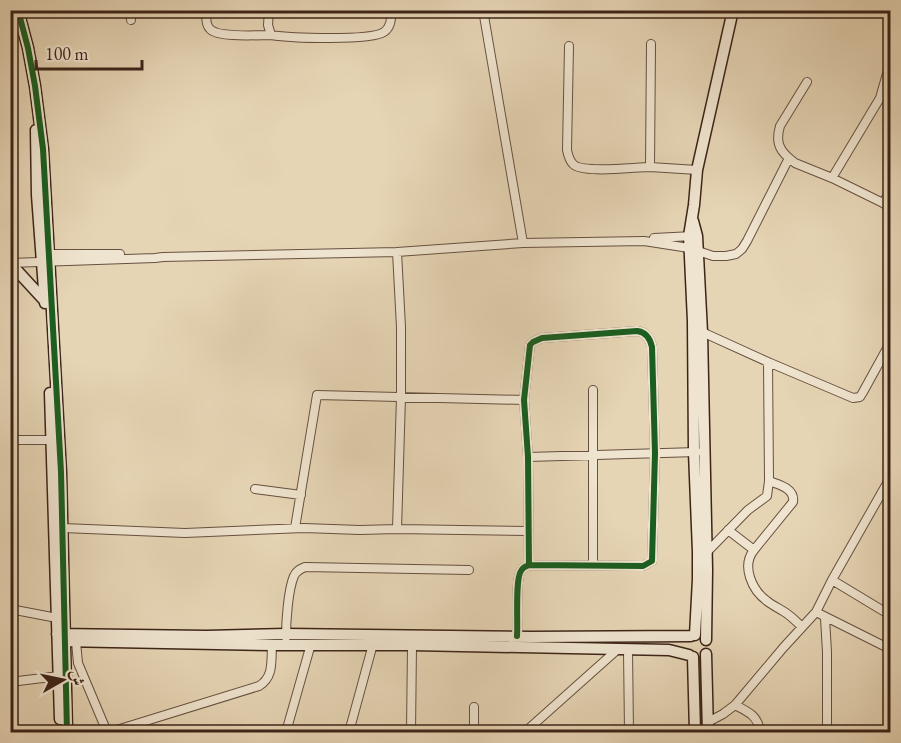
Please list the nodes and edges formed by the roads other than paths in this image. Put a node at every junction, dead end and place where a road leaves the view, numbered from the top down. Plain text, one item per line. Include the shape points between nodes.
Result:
1 (130, 10) edge
2 (207, 10) edge
3 (269, 10) edge
4 (392, 10) edge
5 (483, 10) edge
6 (733, 10) edge
7 (16, 16) edge
8 (130, 20) dead end
9 (271, 35) junction
10 (651, 44) dead end
11 (569, 46) dead end
12 (891, 63) edge
13 (807, 81) dead end
14 (789, 158) junction
15 (650, 167) junction
16 (697, 170) junction
17 (832, 178) junction
18 (891, 192) edge
19 (883, 203) junction
20 (891, 208) edge
21 (693, 242) junction
22 (523, 243) junction
23 (397, 252) junction
24 (45, 258) junction
25 (10, 263) edge
26 (45, 301) junction
27 (702, 332) junction
28 (891, 343) edge
29 (768, 362) junction
30 (593, 390) dead end
31 (401, 398) junction
32 (524, 400) junction
33 (10, 440) edge
34 (51, 440) junction
35 (700, 452) junction
36 (655, 453) junction
37 (593, 454) junction
38 (528, 457) junction
39 (891, 478) edge
40 (769, 481) junction
41 (255, 489) dead end
42 (301, 495) junction
43 (63, 528) junction
44 (295, 528) junction
45 (397, 529) junction
46 (728, 530) junction
47 (529, 531) junction
48 (754, 550) junction
49 (707, 552) junction
50 (529, 565) junction
51 (593, 565) junction
52 (469, 570) dead end
53 (832, 579) junction
54 (10, 609) edge
55 (816, 612) junction
56 (891, 615) edge
57 (57, 618) junction
58 (825, 618) junction
59 (802, 627) junction
60 (517, 636) junction
61 (693, 636) junction
62 (64, 638) junction
63 (286, 640) junction
64 (706, 640) junction
65 (311, 644) junction
66 (373, 644) junction
67 (273, 645) junction
68 (412, 645) junction
69 (891, 649) edge
70 (623, 650) junction
71 (706, 654) junction
72 (691, 656) junction
73 (59, 676) junction
74 (10, 682) edge
75 (735, 705) junction
76 (474, 707) dead end
77 (708, 727) edge
78 (60, 732) edge
79 (68, 732) edge
80 (108, 732) edge
81 (286, 732) edge
82 (349, 732) edge
83 (411, 732) edge
84 (474, 732) edge
85 (525, 732) edge
86 (629, 732) edge
87 (695, 732) edge
88 (760, 732) edge
89 (827, 732) edge

1 - 8 street
2 - 9 street via 209,29 216,33
3 - 9 street
4 - 9 street via 387,30 374,35
5 - 22 street
6 - 16 street
7 - 24 street via 28,48 43,149
10 - 15 street
11 - 15 street via 567,150 573,165 592,169
12 - 17 street via 880,98
13 - 14 street via 778,132 780,149
14 - 17 street
14 - 21 street via 742,249 735,254 713,256 703,253
15 - 16 street
16 - 21 street
17 - 19 street
18 - 19 street
19 - 20 street
21 - 22 street via 657,238
21 - 27 street
21 - 35 street
22 - 23 street
23 - 24 street
23 - 31 street
24 - 25 street
24 - 26 street
24 - 43 street via 56,376
25 - 26 street
26 - 34 street
27 - 29 street
27 - 35 street
28 - 29 street via 857,398
29 - 40 street
30 - 37 street
31 - 32 street
31 - 42 street via 317,395
31 - 45 street
32 - 36 street via 530,345 537,339 643,332 652,347
32 - 38 street
33 - 34 street
34 - 57 street
35 - 36 street
35 - 49 street
35 - 61 street
36 - 37 street
36 - 51 street via 652,561 643,566
37 - 38 street
37 - 51 street
38 - 47 street
39 - 53 street
40 - 46 street via 767,496
40 - 48 street via 793,493 794,498
41 - 42 street
42 - 44 street
43 - 44 street via 185,532
43 - 62 street
44 - 45 street
45 - 47 street
46 - 48 street
46 - 49 street
47 - 50 street
48 - 59 street via 747,564 752,583 766,601
49 - 64 street
50 - 51 street
50 - 60 street via 519,574
52 - 63 street via 305,567 294,575
53 - 55 street
53 - 56 street
54 - 57 street
55 - 58 street
55 - 59 street
57 - 62 street
58 - 69 street
58 - 89 street
59 - 75 street
60 - 61 street
60 - 63 street
61 - 64 street
61 - 72 street via 686,643
62 - 63 street via 207,636
62 - 67 street
62 - 73 street
62 - 79 street
62 - 80 street
63 - 65 street
63 - 67 street
64 - 71 street
65 - 66 street
65 - 81 street
66 - 68 street
66 - 82 street
67 - 80 street via 270,675 259,686
68 - 70 street
68 - 83 street
70 - 72 street via 669,650
70 - 85 street
70 - 86 street
71 - 72 street
71 - 77 street
72 - 87 street
73 - 74 street
73 - 78 street
75 - 77 street
75 - 88 street via 751,713
76 - 84 street

